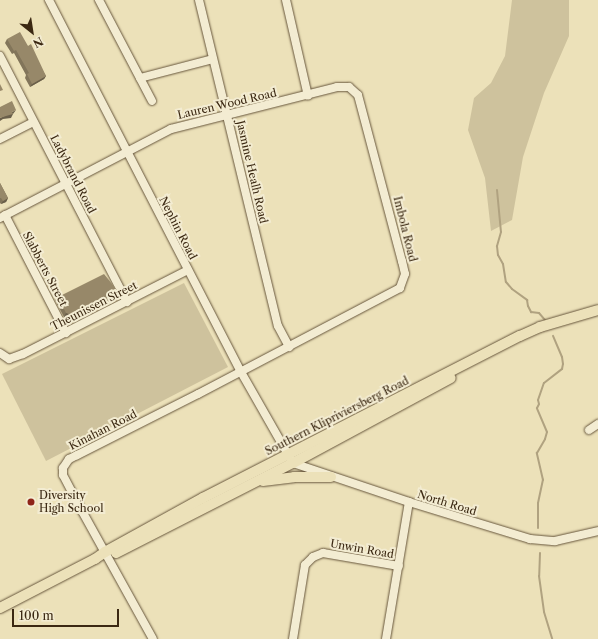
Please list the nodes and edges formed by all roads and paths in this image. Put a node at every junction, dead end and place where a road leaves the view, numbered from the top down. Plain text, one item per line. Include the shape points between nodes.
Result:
1 (48, 0) edge
2 (100, 0) edge
3 (199, 0) edge
4 (286, 0) edge
5 (1, 59) edge
6 (213, 59) junction
7 (140, 78) junction
8 (337, 87) joint
9 (308, 96) junction
10 (152, 101) dead end
11 (228, 116) junction
12 (33, 122) junction
13 (0, 139) edge
14 (127, 152) junction
15 (65, 183) junction
16 (2, 217) edge
17 (188, 270) junction
18 (127, 302) junction
19 (598, 310) edge
20 (598, 317) edge
21 (66, 333) junction
22 (289, 347) junction
23 (0, 353) edge
24 (241, 372) junction
25 (395, 404) junction
26 (598, 424) edge
27 (589, 430) dead end
28 (290, 459) junction
29 (331, 477) junction
30 (248, 485) junction
31 (409, 502) junction
32 (598, 531) edge
33 (106, 555) junction
34 (398, 566) junction
35 (0, 608) edge
36 (152, 639) edge
37 (293, 639) edge
38 (386, 639) edge

1 - 14 street, Nephin Road
2 - 7 street
3 - 6 street, Jasmine Healh Road
4 - 9 street
5 - 12 street, Ladybrand Road
6 - 7 street
6 - 11 street, Jasmine Healh Road
7 - 10 street
8 - 9 street, Lauren Wood Road
8 - 22 street, Imbola Road via 349,87 358,95 402,261 404,280 396,291
9 - 11 street, Lauren Wood Road
11 - 14 street, Lauren Wood Road via 171,129
11 - 22 street, Jasmine Healh Road via 278,326
12 - 13 street
12 - 15 street, Ladybrand Road
14 - 15 street, Lauren Wood Road
14 - 17 street, Nephin Road
15 - 16 street, Lauren Wood Road
15 - 18 street, Ladybrand Road
16 - 21 street, Slabberts Street
17 - 18 street, Theunissen Street
17 - 24 street, Nephin Road
18 - 21 street, Theunissen Street
19 - 25 main road, Southern Klipriviersberg Road via 540,327 520,336
20 - 25 main road, Southern Klipriviersberg Road via 528,338
21 - 23 street, Theunissen Street via 23,354 9,358
22 - 24 street, Imbola Road
24 - 28 street, Nephin Road
24 - 33 street, Kinahan Road via 66,462 63,474
25 - 28 main road, Southern Klipriviersberg Road
26 - 27 street
28 - 29 street, North Road
28 - 30 main road, Southern Klipriviersberg Road
28 - 33 main road, Southern Klipriviersberg Road via 203,498
29 - 30 main road via 281,478
29 - 31 street, North Road
30 - 33 main road, Southern Klipriviersberg Road
31 - 32 street, North Road via 530,539 555,542
31 - 34 street
33 - 35 main road, Southern Klipriviersberg Road
33 - 36 street, Kinahan Road
34 - 37 street, Unwin Road via 323,553 313,556 305,565
34 - 38 street

